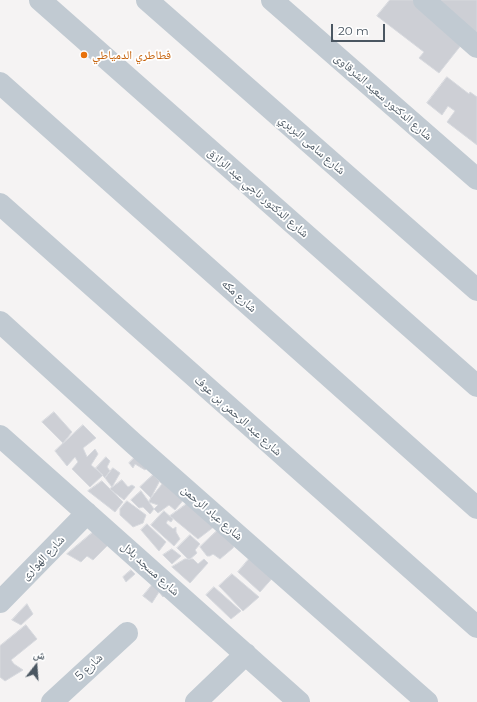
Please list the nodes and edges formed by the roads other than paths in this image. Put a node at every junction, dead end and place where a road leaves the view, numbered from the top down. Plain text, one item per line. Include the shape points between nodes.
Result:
1 (40, 0) edge
2 (148, 0) edge
3 (272, 0) edge
4 (424, 0) edge
5 (477, 47) edge
6 (0, 83) edge
7 (477, 179) edge
8 (0, 204) edge
9 (477, 290) edge
10 (0, 322) edge
11 (477, 386) edge
12 (0, 436) edge
13 (477, 508) edge
14 (87, 513) junction
15 (0, 602) edge
16 (477, 627) edge
17 (126, 633) dead end
18 (246, 654) junction
19 (52, 702) edge
20 (196, 702) edge
21 (299, 702) edge
22 (427, 702) edge

1 - 11 street, شارع الدكتور ناجي عبد الرازق
2 - 9 street, شارع سامى البربري
3 - 7 street, شارع الدكتور سعيد الشرقاوى
4 - 5 street
6 - 13 street, شارع مكه
8 - 16 street, شارع عبد الرحمن بن عوف
10 - 22 street, شارع عباد الرحمن
12 - 14 street, شارع مسجد بلال
14 - 15 street, شارع الهوارى
14 - 18 street, شارع مسجد بلال
17 - 19 street, شارع 5
18 - 20 street
18 - 21 street, شارع مسجد بلال

